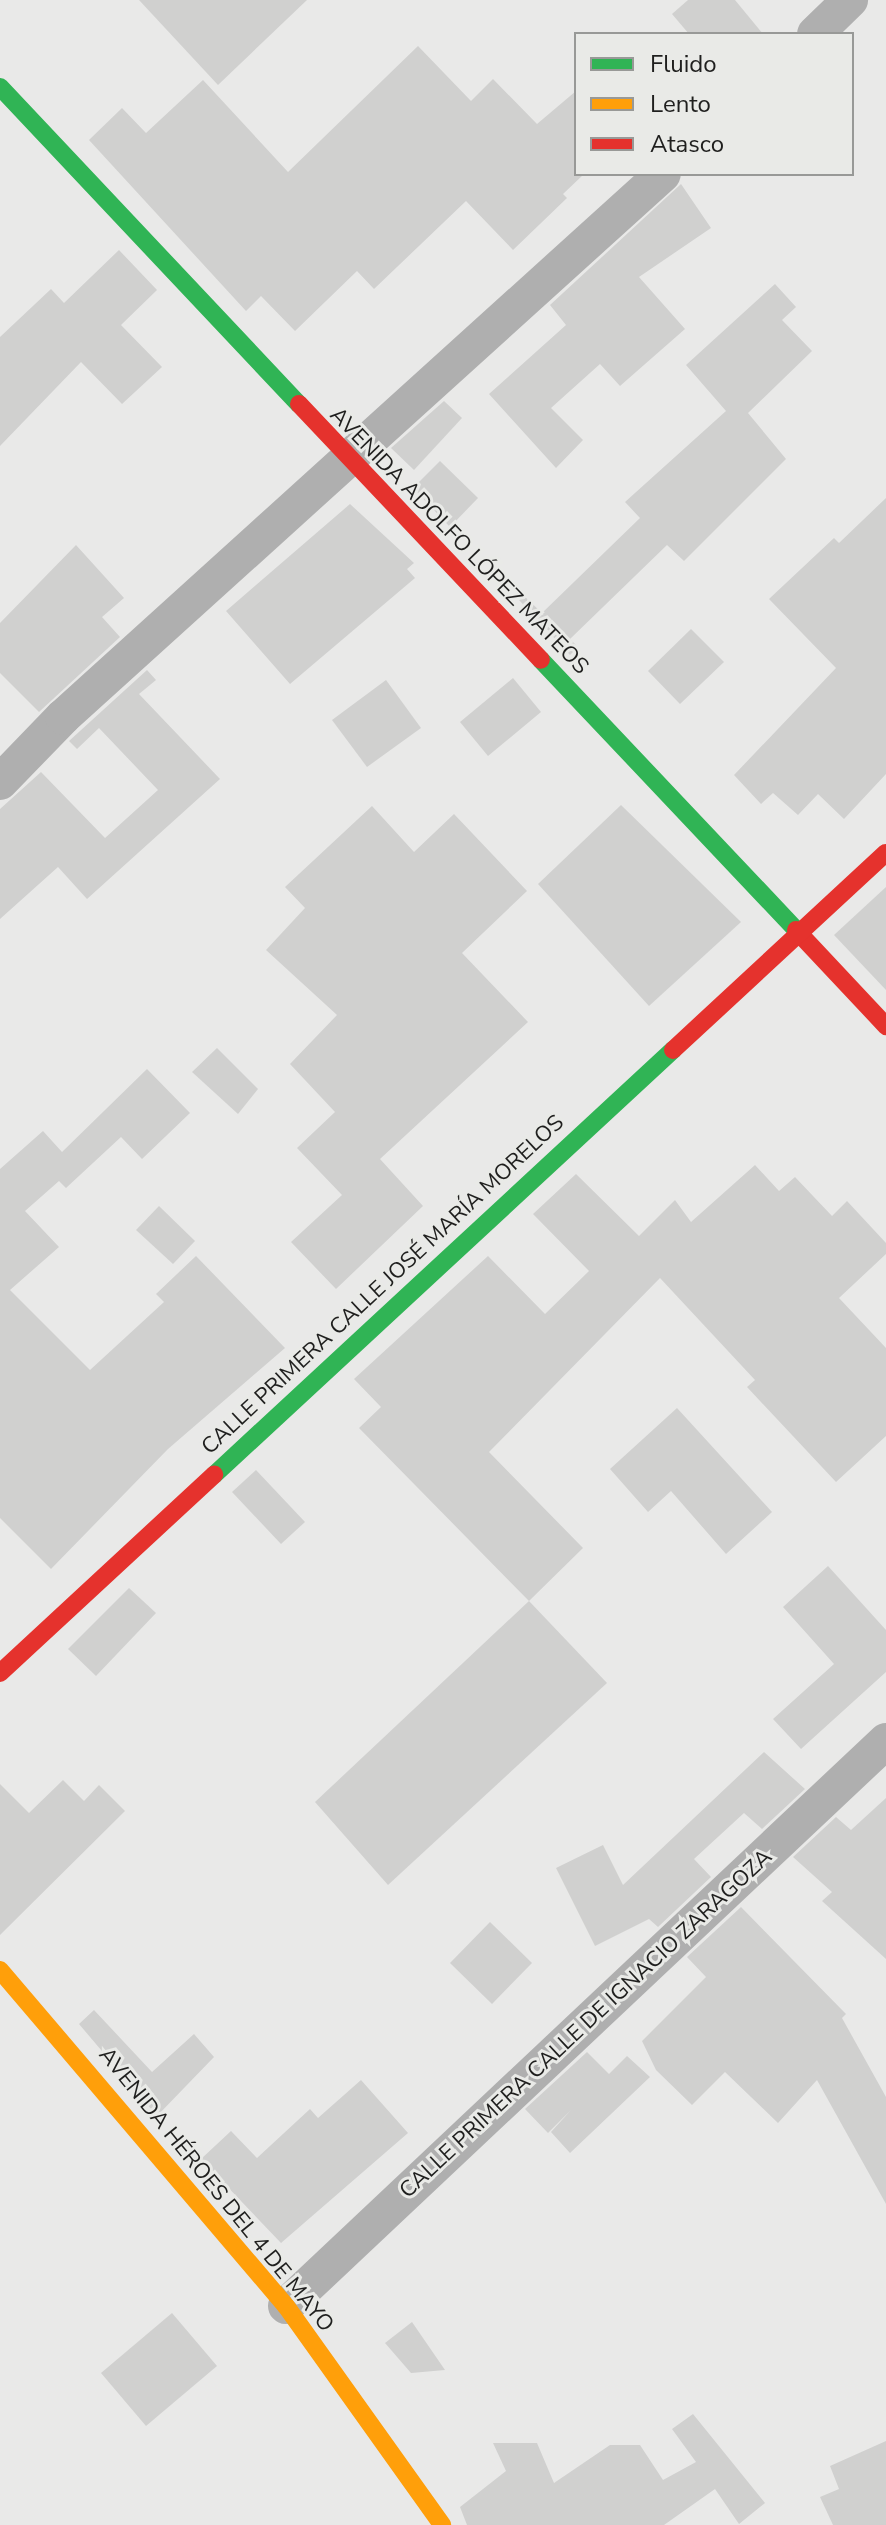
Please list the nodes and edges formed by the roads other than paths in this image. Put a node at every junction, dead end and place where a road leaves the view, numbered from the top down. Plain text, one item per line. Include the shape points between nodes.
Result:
1 (850, 0) edge
2 (817, 32) edge
3 (0, 87) edge
4 (661, 176) edge
5 (349, 461) junction
6 (0, 782) edge
7 (886, 853) edge
8 (799, 933) junction
9 (886, 1026) edge
10 (0, 1673) edge
11 (886, 1741) edge
12 (0, 1970) edge
13 (286, 2306) junction
14 (442, 2525) edge

1 - 2 street
3 - 5 street, AVENIDA ADOLFO LÓPEZ MATEOS
4 - 5 street
5 - 6 street via 63,717
5 - 8 street, AVENIDA ADOLFO LÓPEZ MATEOS
7 - 8 street, CALLE PRIMERA CALLE JOSÉ MARÍA MORELOS
8 - 9 street, AVENIDA ADOLFO LÓPEZ MATEOS
8 - 10 street, CALLE PRIMERA CALLE JOSÉ MARÍA MORELOS
11 - 13 street, CALLE PRIMERA CALLE DE IGNACIO ZARAGOZA
12 - 13 street, AVENIDA HÉROES DEL 4 DE MAYO
13 - 14 street, AVENIDA HÉROES DEL 4 DE MAYO

